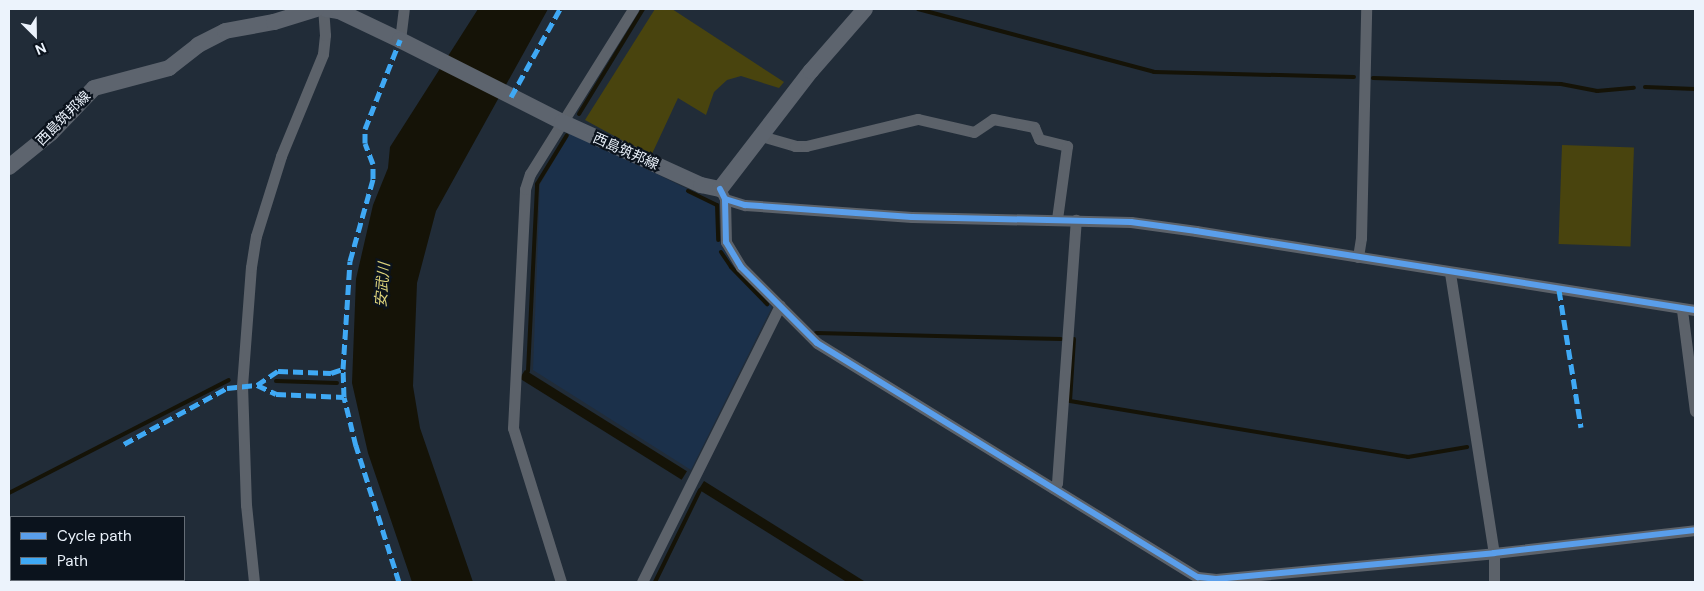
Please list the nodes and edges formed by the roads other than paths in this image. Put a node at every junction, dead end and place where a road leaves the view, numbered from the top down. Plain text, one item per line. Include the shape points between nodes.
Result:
1 (316, 9) edge
2 (324, 9) edge
3 (404, 9) edge
4 (633, 9) edge
5 (865, 9) edge
6 (1366, 9) edge
7 (400, 40) junction
8 (562, 122) junction
9 (761, 136) junction
10 (9, 166) edge
11 (723, 194) junction
12 (1057, 219) junction
13 (1076, 220) junction
14 (1358, 257) junction
15 (1450, 273) junction
16 (780, 305) junction
17 (1682, 310) junction
18 (1695, 310) edge
19 (1695, 410) edge
20 (1053, 488) junction
21 (1695, 530) edge
22 (1494, 554) junction
23 (254, 582) edge
24 (561, 582) edge
25 (642, 582) edge
26 (1494, 582) edge

1 - 10 main road, 西島筑邦線 via 274,22 225,31 198,45 169,68 94,88 51,133
2 - 7 main road, 西島筑邦線 via 339,11
2 - 23 street via 323,54 281,156 256,236 251,267 242,386 246,505
3 - 7 street
4 - 8 street
5 - 9 main road
6 - 14 street
7 - 8 main road, 西島筑邦線
8 - 11 main road, 西島筑邦線
8 - 24 street via 530,174 525,189 514,428
9 - 11 main road
9 - 12 street via 794,146 806,146 918,118 974,132 993,119 1034,127 1039,139 1067,146
11 - 12 street via 745,205 903,216
11 - 16 street via 726,242 742,267
12 - 13 street
13 - 14 street via 1131,222
13 - 20 street via 1057,483
14 - 15 street
15 - 17 street
15 - 22 street
16 - 20 street via 817,343
16 - 25 street
17 - 18 street
17 - 19 street
20 - 22 street via 1198,577 1216,579
21 - 22 street
22 - 26 street

